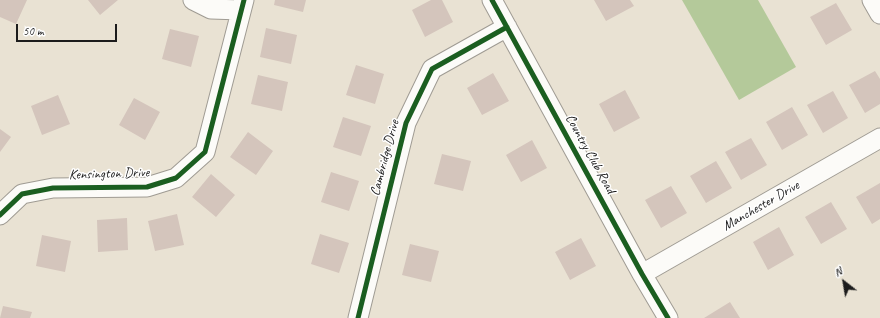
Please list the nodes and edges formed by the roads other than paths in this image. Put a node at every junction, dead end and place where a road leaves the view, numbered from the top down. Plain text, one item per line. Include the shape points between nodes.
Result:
1 (193, 0) edge
2 (492, 0) edge
3 (872, 0) edge
4 (242, 5) edge
5 (880, 14) edge
6 (507, 27) junction
7 (880, 138) edge
8 (0, 215) edge
9 (642, 274) junction
10 (358, 318) edge
11 (668, 318) edge

1 - 4 street via 211,8
2 - 6 street, Country Club Road
3 - 5 street
4 - 8 street, Kensington Drive via 205,152 176,178 147,187 53,188 22,194
6 - 9 street, Country Club Road
6 - 10 street, Cambridge Drive via 432,69 406,122
7 - 9 street, Manchester Drive
9 - 11 street, Country Club Road

